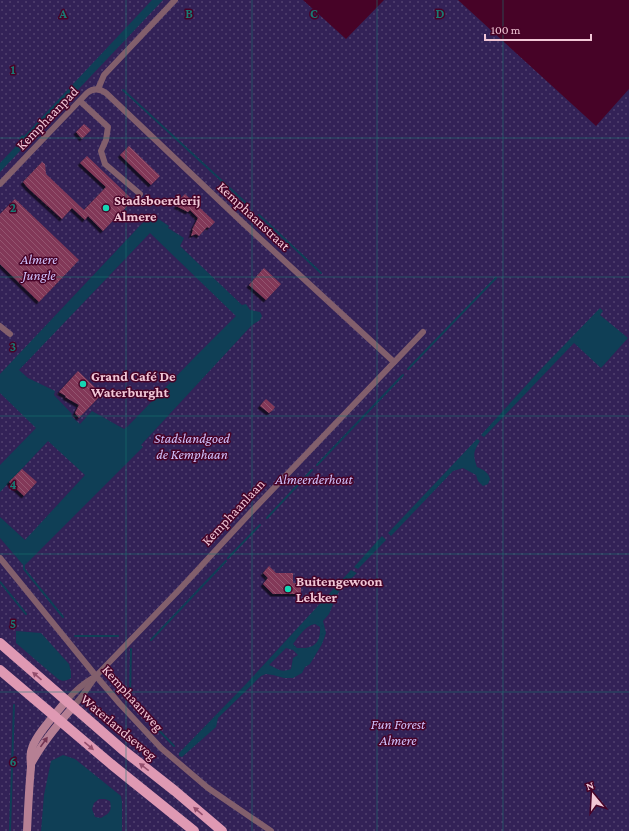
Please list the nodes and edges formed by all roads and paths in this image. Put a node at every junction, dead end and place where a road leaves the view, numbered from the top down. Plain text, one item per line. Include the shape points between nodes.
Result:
1 (174, 0) edge
2 (98, 89) junction
3 (80, 101) junction
4 (5, 179) junction
5 (0, 184) edge
6 (11, 184) dead end
7 (140, 194) dead end
8 (0, 326) edge
9 (423, 332) dead end
10 (10, 334) dead end
11 (394, 362) junction
12 (0, 558) edge
13 (0, 643) edge
14 (0, 670) edge
15 (96, 676) junction
16 (69, 704) junction
17 (57, 719) junction
18 (27, 831) edge
19 (194, 831) edge
20 (222, 831) edge
21 (271, 831) edge

1 - 2 street, Kemphaanpad via 104,75
2 - 3 street, Kemphaanpad via 90,90
2 - 11 street, Kemphaanstraat via 106,93
3 - 4 street, Kemphaanpad
3 - 7 street via 108,127 101,151 105,164
4 - 5 street, Kemphaanpad
4 - 6 street
8 - 10 street
9 - 11 street, Kemphaanlaan
11 - 15 street, Kemphaanlaan
12 - 15 street, Kemphaanweg
16 -> 13 main road, Waterlandseweg
14 - 17 main road
15 - 16 street, Kemphaanlaan via 75,691
15 - 21 street, Kemphaanweg via 161,748 208,788
16 - 17 street, Kemphaanlaan
20 -> 16 main road, Waterlandseweg
17 - 18 street, Kemphaanlaan via 31,765
17 -> 19 main road

